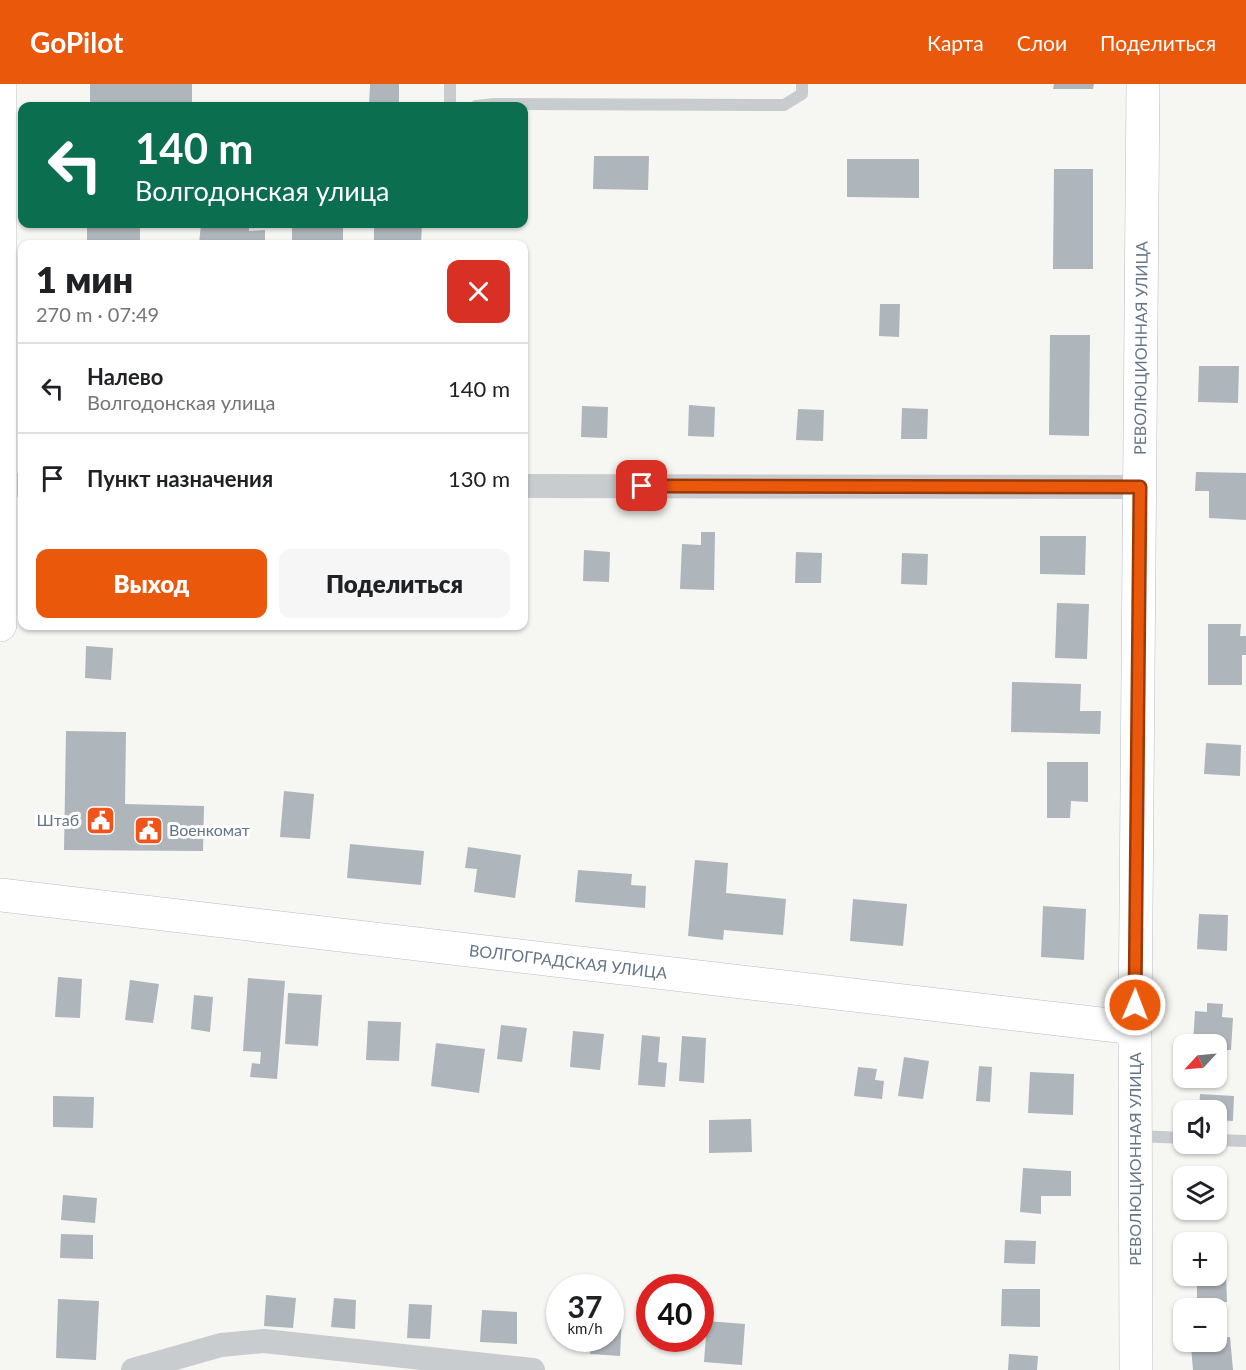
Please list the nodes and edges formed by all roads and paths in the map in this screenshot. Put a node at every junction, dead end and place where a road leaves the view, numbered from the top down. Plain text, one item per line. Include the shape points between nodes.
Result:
1 (0, 84) edge
2 (450, 84) edge
3 (802, 84) edge
4 (1143, 84) edge
5 (450, 102) edge
6 (528, 104) edge
7 (528, 486) edge
8 (1140, 487) junction
9 (6, 497) edge
10 (0, 625) edge
11 (0, 895) edge
12 (1135, 1028) junction
13 (1135, 1136) junction
14 (1173, 1138) edge
15 (1227, 1140) edge
16 (1246, 1141) edge
17 (133, 1370) edge
18 (534, 1370) edge
19 (1136, 1370) edge

1 - 9 street
2 - 5 lane
3 - 6 lane via 802,94 784,105
4 - 8 street, РЕВОЛЮЦИОННАЯ УЛИЦА
7 - 8 street
8 - 12 street, РЕВОЛЮЦИОННАЯ УЛИЦА
9 - 10 street
11 - 12 street, ВОЛГОГРАДСКАЯ УЛИЦА
12 - 13 street, РЕВОЛЮЦИОННАЯ УЛИЦА
13 - 14 lane
13 - 19 street, РЕВОЛЮЦИОННАЯ УЛИЦА
15 - 16 lane
17 - 18 street via 221,1345 264,1341

